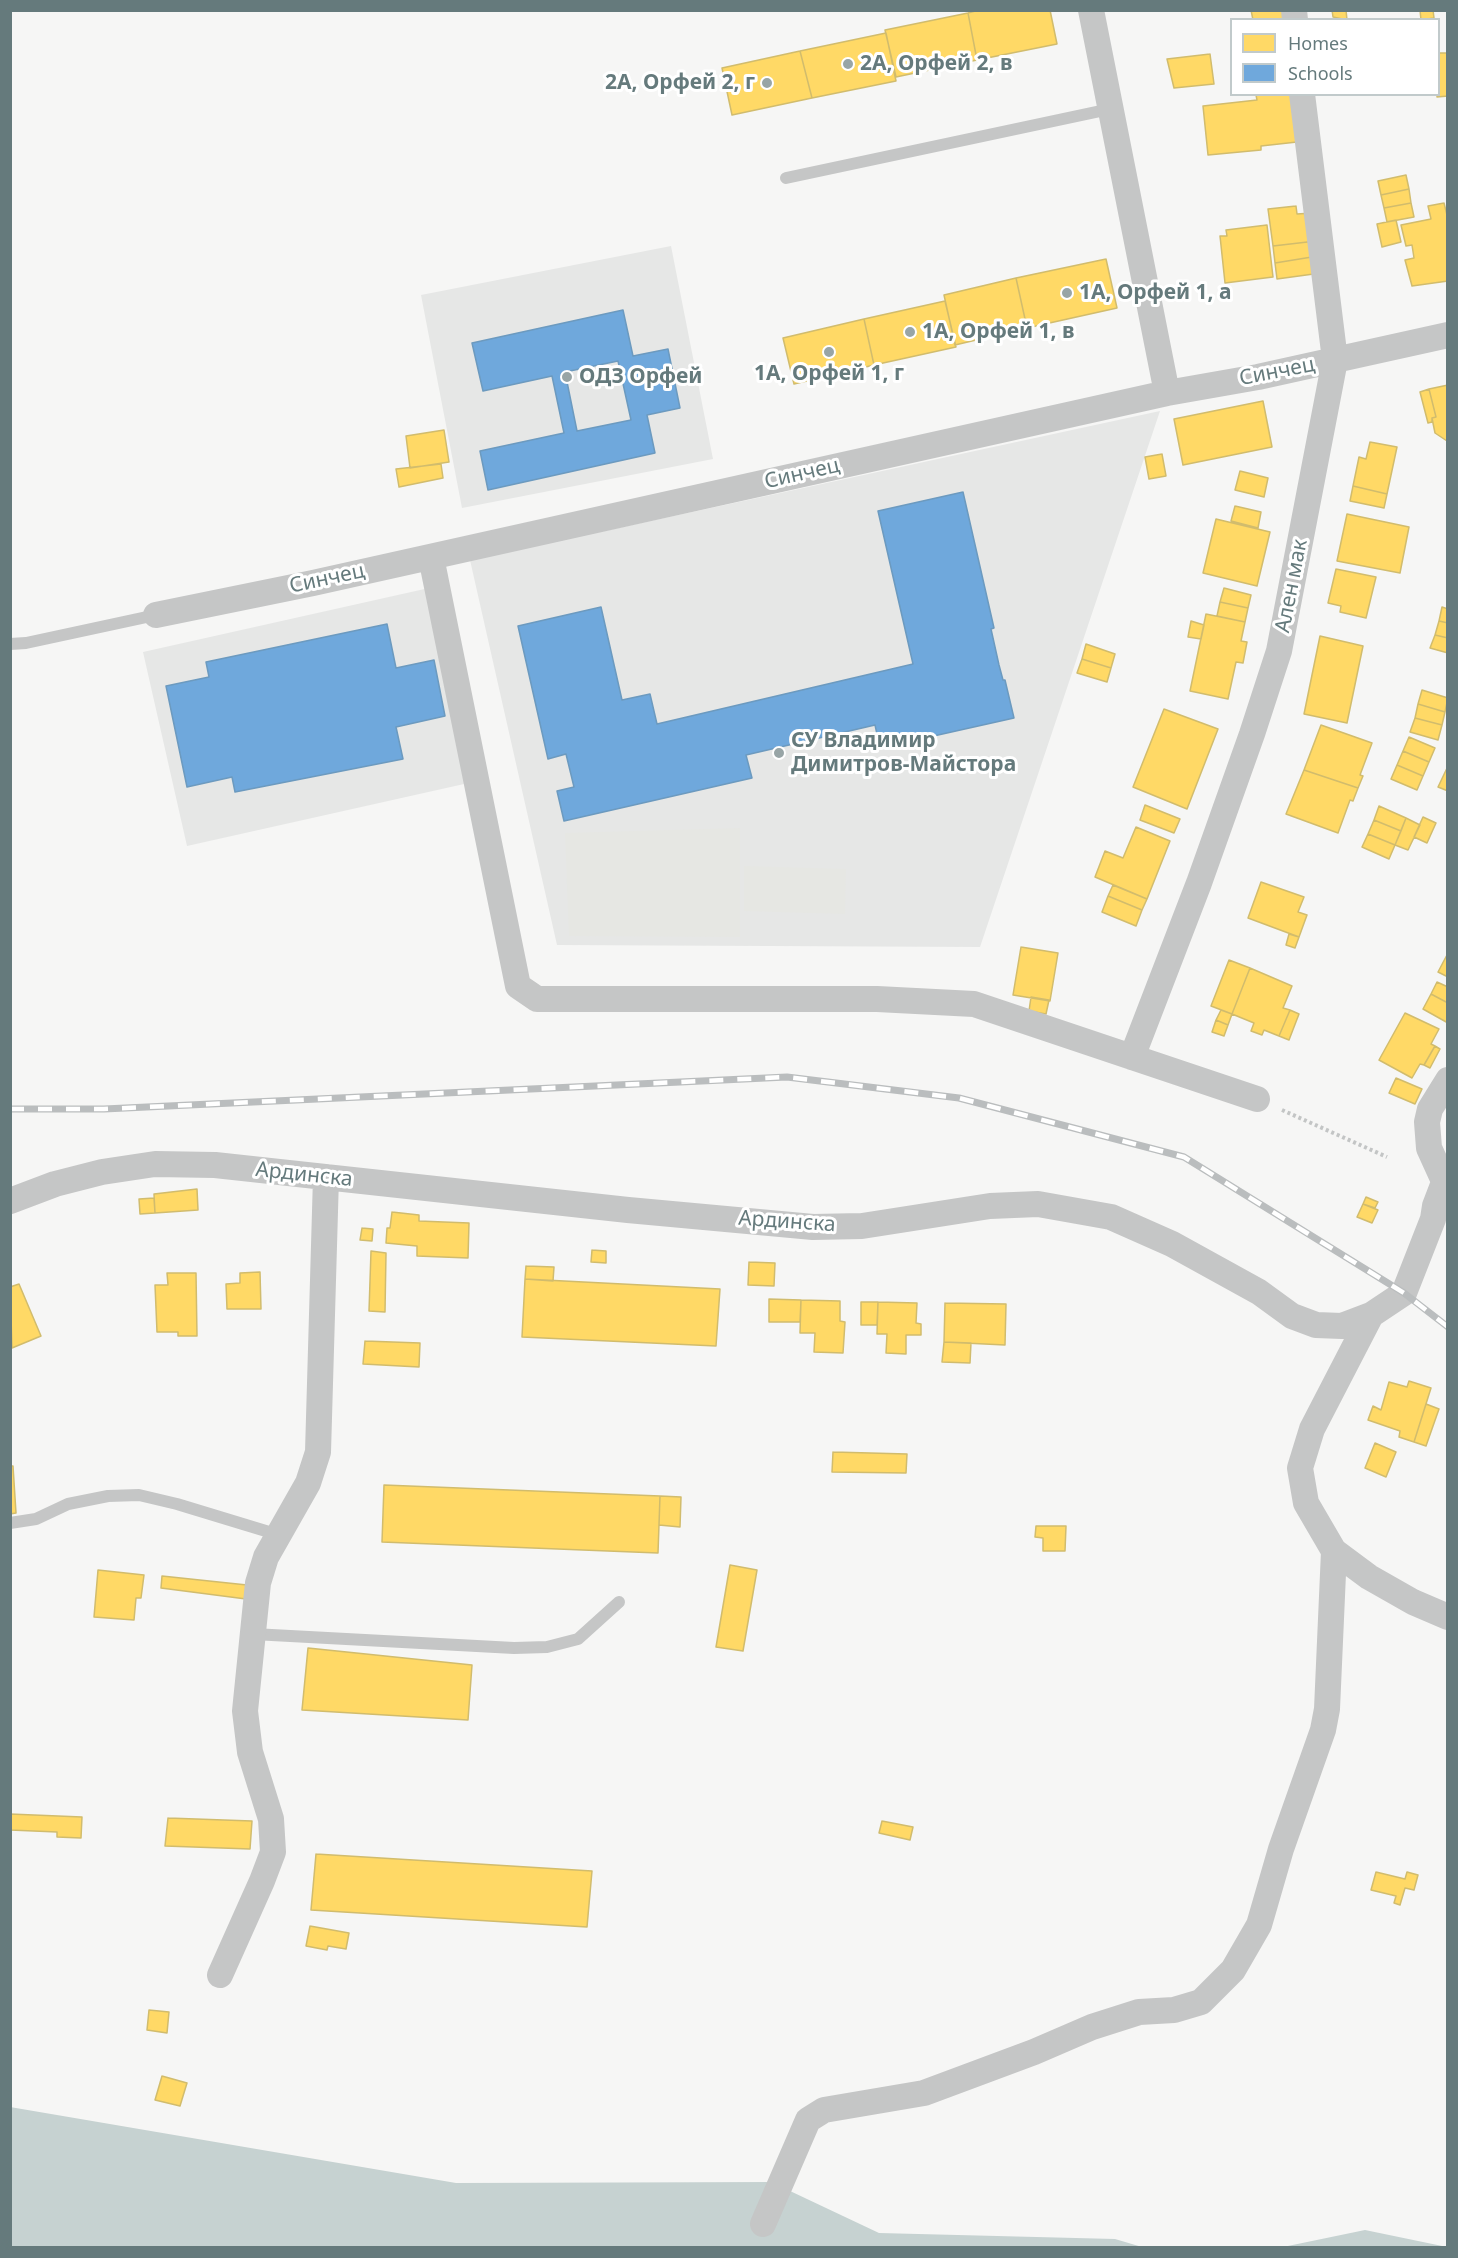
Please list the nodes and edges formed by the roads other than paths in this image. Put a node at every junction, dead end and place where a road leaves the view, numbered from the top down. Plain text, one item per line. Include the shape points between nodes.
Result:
1 (1091, 10) edge
2 (1302, 96) edge
3 (1110, 109) junction
4 (786, 178) dead end
5 (1448, 335) edge
6 (1335, 360) junction
7 (1167, 393) junction
8 (431, 557) junction
9 (156, 615) joint
10 (10, 644) edge
11 (1132, 1057) junction
12 (1448, 1080) edge
13 (1257, 1099) road end
14 (1445, 1176) edge
15 (326, 1178) junction
16 (10, 1201) edge
17 (1371, 1315) junction
18 (10, 1522) edge
19 (279, 1535) junction
20 (1334, 1551) junction
21 (620, 1602) dead end
22 (1448, 1617) edge
23 (253, 1634) junction
24 (220, 1975) dead end
25 (763, 2224) dead end

1 - 3 street
2 - 6 street, Ален мак
3 - 4 lane
3 - 7 street
5 - 6 street, Синчец
6 - 7 street, Синчец
6 - 11 street, Ален мак via 1280,651 1203,872
7 - 8 street, Синчец
8 - 9 street, Синчец
8 - 11 street via 518,986 537,999 877,999 975,1004
9 - 10 lane
11 - 13 street
12 - 14 street via 1430,1109 1427,1129 1429,1148
14 - 17 street, Ардинска via 1404,1293
15 - 16 street, Ардинска via 215,1165 155,1164 102,1172
15 - 17 street, Ардинска via 813,1227 862,1226 990,1206 1038,1204 1111,1217 1172,1244 1259,1292 1292,1316 1316,1325 1342,1326
15 - 19 street via 318,1452 308,1483
17 - 20 street via 1312,1429 1300,1468 1306,1503
18 - 19 lane via 36,1519 68,1504 139,1495
19 - 23 street via 266,1557 258,1583
20 - 22 street via 1369,1577
20 - 25 street via 1323,1730 1259,1925 1233,1970 1201,2002 1174,2010 1139,2012 1092,2027 924,2093 824,2110 808,2120
21 - 23 lane via 578,1639 547,1647
23 - 24 street via 245,1712 250,1752 271,1819 273,1852

